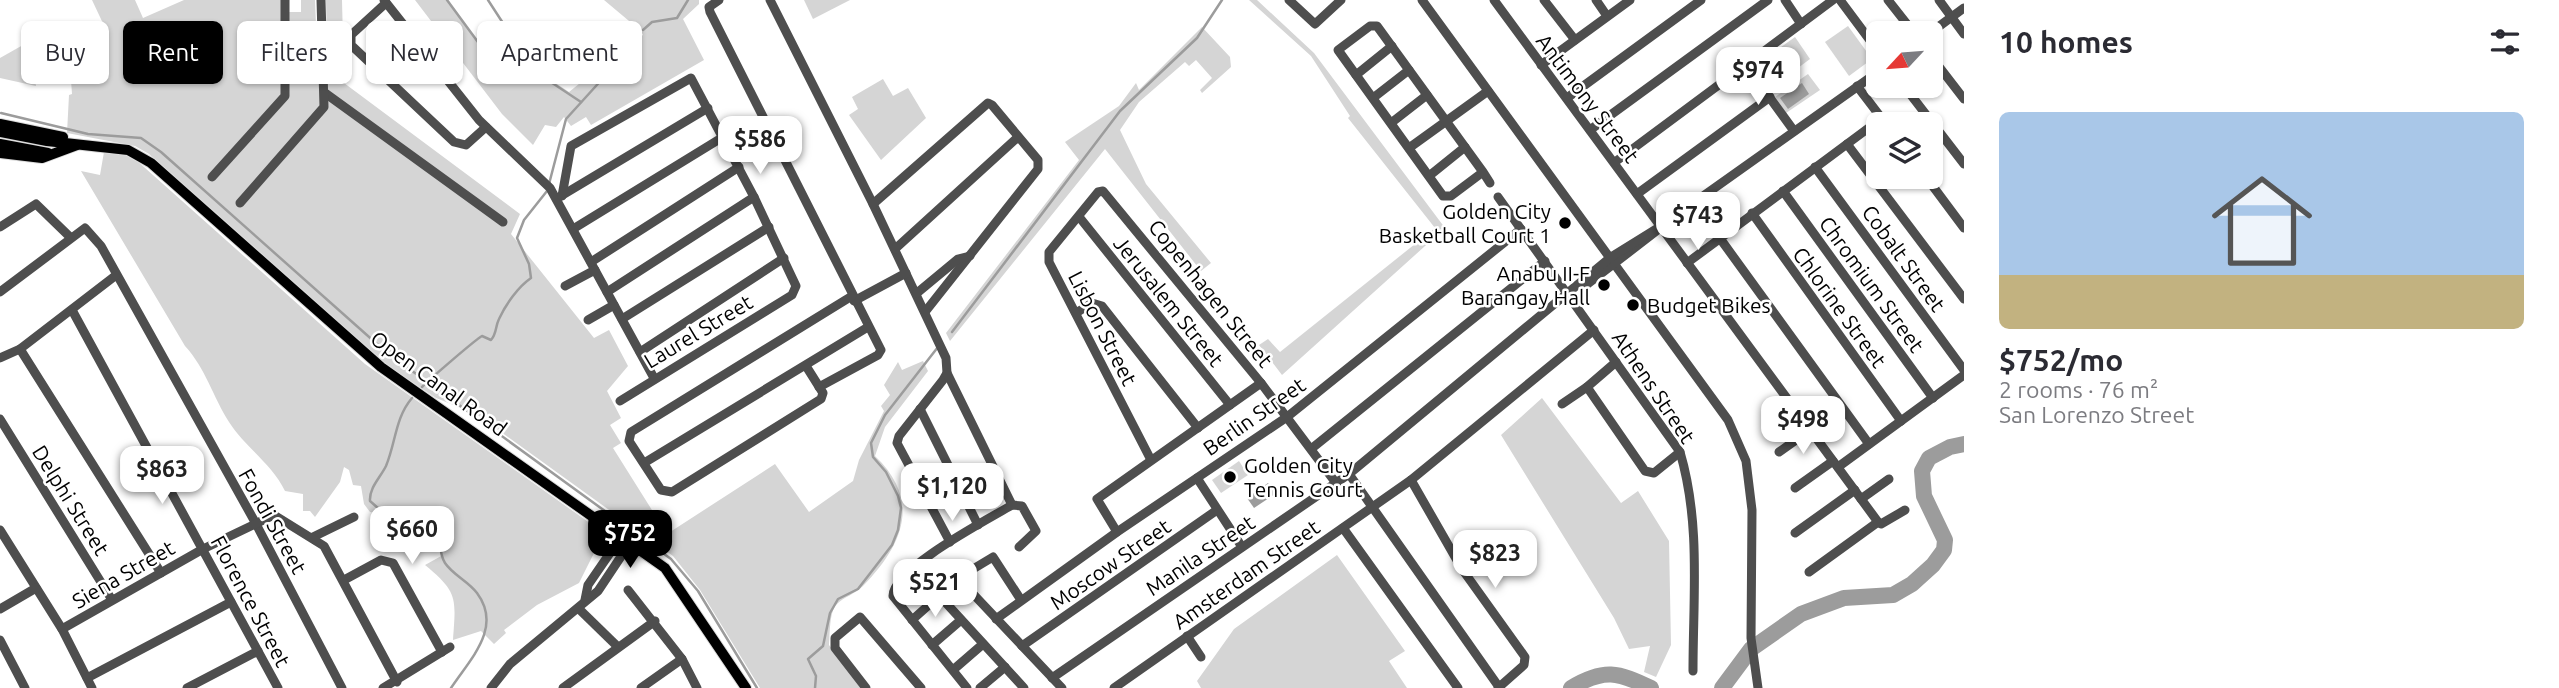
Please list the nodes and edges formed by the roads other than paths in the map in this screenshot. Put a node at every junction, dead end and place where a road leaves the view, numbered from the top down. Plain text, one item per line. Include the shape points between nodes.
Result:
1 (285, 0) edge
2 (321, 0) edge
3 (719, 0) edge
4 (769, 0) edge
5 (1289, 0) edge
6 (1341, 0) edge
7 (1422, 0) edge
8 (1494, 0) edge
9 (1544, 0) edge
10 (1596, 0) edge
11 (1630, 0) edge
12 (1701, 0) edge
13 (1768, 0) edge
14 (1786, 0) edge
15 (1833, 0) edge
16 (1840, 0) edge
17 (1888, 0) edge
18 (1939, 0) edge
19 (385, 2) edge
20 (1964, 8) edge
21 (1607, 16) junction
22 (1952, 18) junction
23 (1905, 21) edge
24 (1801, 24) junction
25 (1943, 24) edge
26 (1964, 34) edge
27 (1866, 35) edge
28 (1575, 40) junction
29 (1392, 46) junction
30 (1541, 65) junction
31 (1746, 65) junction
32 (1409, 70) junction
33 (1943, 72) edge
34 (1356, 75) junction
35 (1866, 80) edge
36 (1857, 86) junction
37 (1488, 91) junction
38 (325, 93) junction
39 (1427, 95) junction
40 (1770, 97) junction
41 (1373, 98) junction
42 (1567, 98) junction
43 (1913, 98) edge
44 (1964, 99) edge
45 (708, 108) junction
46 (1877, 112) edge
47 (1446, 121) junction
48 (1391, 123) junction
49 (0, 124) edge
50 (486, 127) junction
51 (1590, 130) junction
52 (1794, 131) junction
53 (0, 132) edge
54 (1866, 132) edge
55 (723, 137) junction
56 (1018, 137) junction
57 (82, 143) junction
58 (0, 144) edge
59 (1847, 144) junction
60 (1465, 147) junction
61 (1409, 148) junction
62 (0, 153) edge
63 (54, 154) junction
64 (1615, 162) junction
65 (1964, 164) edge
66 (739, 167) junction
67 (1815, 167) junction
68 (1483, 172) junction
69 (1429, 176) junction
70 (212, 177) dead end
71 (1490, 183) dead end
72 (1935, 189) edge
73 (1783, 191) junction
74 (1637, 194) junction
75 (754, 197) junction
76 (1498, 197) dead end
77 (559, 198) junction
78 (240, 202) dead end
79 (873, 204) junction
80 (1752, 214) junction
81 (1080, 218) junction
82 (503, 222) dead end
83 (1661, 226) junction
84 (0, 227) edge
85 (769, 227) junction
86 (1964, 228) edge
87 (573, 229) junction
88 (1521, 229) junction
89 (70, 237) junction
90 (1719, 237) junction
91 (895, 249) junction
92 (970, 256) junction
93 (784, 258) junction
94 (1545, 261) junction
95 (1614, 261) junction
96 (1687, 263) junction
97 (593, 266) junction
98 (906, 273) junction
99 (115, 276) junction
100 (565, 286) dead end
101 (0, 292) edge
102 (607, 292) junction
103 (917, 293) junction
104 (1566, 296) junction
105 (853, 298) junction
106 (1964, 299) edge
107 (614, 305) junction
108 (72, 310) junction
109 (925, 312) junction
110 (1076, 313) junction
111 (622, 319) junction
112 (588, 320) dead end
113 (868, 327) junction
114 (1594, 330) junction
115 (20, 349) junction
116 (639, 352) junction
117 (0, 358) edge
118 (1616, 362) junction
119 (806, 366) junction
120 (947, 373) junction
121 (1964, 373) edge
122 (654, 379) junction
123 (1261, 383) junction
124 (819, 387) junction
125 (1587, 387) junction
126 (1933, 398) junction
127 (620, 401) dead end
128 (1562, 404) dead end
129 (1230, 405) junction
130 (920, 409) junction
131 (1287, 417) junction
132 (0, 419) edge
133 (1901, 421) junction
134 (1198, 428) junction
135 (1810, 430) junction
136 (1869, 444) junction
137 (1311, 449) junction
138 (1680, 452) junction
139 (1779, 452) dead end
140 (1151, 460) junction
141 (644, 463) junction
142 (1836, 464) junction
143 (1349, 474) junction
144 (1197, 478) junction
145 (1889, 479) dead end
146 (1411, 480) junction
147 (1336, 483) junction
148 (1795, 488) dead end
149 (1858, 495) junction
150 (1012, 505) junction
151 (1372, 508) junction
152 (1217, 510) junction
153 (1905, 510) dead end
154 (354, 517) dead end
155 (255, 522) junction
156 (1878, 522) junction
157 (978, 525) junction
158 (1343, 528) junction
159 (0, 530) edge
160 (1117, 532) junction
161 (1795, 533) dead end
162 (313, 537) junction
163 (625, 540) junction
164 (950, 542) junction
165 (1019, 547) dead end
166 (1242, 547) junction
167 (203, 549) junction
168 (601, 566) junction
169 (913, 567) junction
170 (1809, 572) dead end
171 (160, 573) junction
172 (610, 573) junction
173 (344, 580) junction
174 (36, 589) junction
175 (628, 590) dead end
176 (939, 596) junction
177 (112, 600) junction
178 (585, 600) junction
179 (1021, 600) junction
180 (231, 602) junction
181 (0, 609) edge
182 (579, 609) junction
183 (996, 619) junction
184 (912, 620) junction
185 (961, 620) junction
186 (655, 621) junction
187 (62, 629) junction
188 (1187, 636) junction
189 (0, 640) edge
190 (983, 644) junction
191 (932, 645) junction
192 (1022, 646) junction
193 (618, 648) junction
194 (258, 651) junction
195 (1201, 657) dead end
196 (682, 659) junction
197 (1005, 667) junction
198 (953, 670) junction
199 (1693, 671) dead end
200 (87, 678) junction
201 (1052, 678) junction
202 (397, 682) junction
203 (497, 685) edge
204 (1117, 687) edge
205 (25, 688) edge
206 (92, 688) edge
207 (187, 688) edge
208 (278, 688) edge
209 (342, 688) edge
210 (383, 688) edge
211 (563, 688) edge
212 (640, 688) edge
213 (697, 688) edge
214 (746, 688) edge
215 (866, 688) edge
216 (921, 688) edge
217 (967, 688) edge
218 (980, 688) edge
219 (1024, 688) edge
220 (1062, 688) edge
221 (1458, 688) edge
222 (1498, 688) edge
223 (1758, 688) edge

1 - 70 street via 285,96
2 - 38 street
3 - 105 street via 709,7 710,12
4 - 79 street
5 - 6 street via 1315,24
7 - 37 street
8 - 30 street, Antimony Street
9 - 28 street
10 - 21 street
11 - 21 street
12 - 42 street
13 - 51 street
14 - 24 street
15 - 24 street
16 - 27 street
17 - 23 street
18 - 22 street
19 - 50 street
19 - 50 street via 351,35 351,45 454,142 466,145
20 - 22 street
21 - 28 street
22 - 25 street
22 - 26 street
24 - 31 street
28 - 30 street
29 - 32 street
29 - 34 street
29 - 34 street via 1374,24 1340,48 1338,52
30 - 42 street, Antimony Street
31 - 40 street
31 - 64 street
32 - 39 street
32 - 41 street
33 - 44 street
34 - 41 street
35 - 36 street, Manila Street
36 - 46 street
36 - 52 street, Manila Street
37 - 47 street
37 - 95 street
38 - 78 street via 321,112
38 - 82 street
39 - 47 street
39 - 48 street
40 - 52 street
40 - 74 street
41 - 48 street
42 - 51 street, Antimony Street
43 - 65 street
45 - 55 street
45 - 77 street
45 - 77 street via 693,79 688,78 570,146
47 - 60 street
47 - 61 street
48 - 61 street
49 - 57 main road
50 - 77 street
51 - 64 street, Antimony Street
52 - 83 street, Manila Street
53 - 57 main road
54 - 59 street
55 - 66 street
55 - 87 street
56 - 79 street via 992,105 983,105
56 - 91 street
56 - 92 street via 1038,160 1038,169
57 - 63 main road
57 - 163 main road, Open Canal Road via 128,150 151,163 359,351
58 - 63 main road
59 - 67 street
59 - 106 street
60 - 68 street
60 - 69 street
61 - 69 street
62 - 63 main road via 24,158
64 - 74 street, Antimony Street
66 - 75 street
66 - 97 street
67 - 73 street
67 - 121 street, Cobalt Street
68 - 69 street via 1446,197
68 - 71 street
72 - 86 street
73 - 80 street
73 - 126 street, Chromium Street
74 - 83 street, Antimony Street
75 - 85 street
75 - 102 street
76 - 88 street, Athens Street
77 - 87 street
79 - 91 street
80 - 90 street
80 - 133 street, Chlorine Street
81 - 110 street, Lisbon Street via 1048,257
81 - 123 street, Copenhagen Street via 1098,192 1107,193
81 - 129 street, Jerusalem Street
83 - 95 street, Manila Street
83 - 96 street, Antimony Street
84 - 89 street via 36,204
85 - 93 street
85 - 111 street
87 - 97 street
88 - 94 street, Athens Street
88 - 131 street, Berlin Street
89 - 99 street, Fondi Street via 85,228 101,246
89 - 101 street
90 - 96 street
90 - 136 street
91 - 98 street
92 - 103 street via 958,259
92 - 109 street
93 - 116 street
93 - 122 street, Laurel Street via 795,291
94 - 104 street, Athens Street
94 - 137 street
95 - 104 street, Manila Street
95 - 223 street via 1728,420 1746,461 1752,510 1751,638
96 - 135 street, Antimony Street
97 - 100 street
97 - 102 street
98 - 103 street
98 - 105 street
99 - 108 street
99 - 155 street, Fondi Street
102 - 107 street
103 - 109 street
104 - 114 street, Athens Street
104 - 143 street, Manila Street
105 - 113 street
105 - 141 street via 631,432 629,441
107 - 111 street
107 - 112 street
108 - 115 street
108 - 167 street, Florence Street
109 - 120 street via 946,358
110 - 134 street via 1092,303 1102,306
110 - 140 street, Lisbon Street
111 - 116 street
113 - 119 street
113 - 124 street via 880,353
114 - 118 street, Athens Street
114 - 146 street, Amsterdam Street
115 - 117 street
115 - 171 street
116 - 122 street
118 - 125 street
118 - 138 street, Athens Street
119 - 124 street
119 - 141 street
120 - 130 street
120 - 150 street
121 - 126 street
122 - 127 street, Laurel Street
123 - 129 street
123 - 131 street, Copenhagen Street
124 - 141 street via 824,397 673,492 661,491
125 - 128 street
125 - 138 street via 1649,474
126 - 133 street
129 - 134 street
130 - 157 street
130 - 164 street via 897,443
131 - 137 street, Copenhagen Street
131 - 144 street, Berlin Street
132 - 177 street, Delphi Street
133 - 136 street
134 - 140 street
135 - 139 street
135 - 142 street, Antimony Street
136 - 142 street
137 - 147 street, Copenhagen Street
138 - 199 street, Athens Street via 1694,518
140 - 160 street via 1097,499
142 - 148 street
142 - 149 street, Antimony Street
143 - 147 street, Manila Street
143 - 151 street
144 - 152 street
144 - 160 street, Berlin Street
145 - 149 street
146 - 151 street, Amsterdam Street
146 - 222 street via 1462,569 1525,657 1524,666
147 - 166 street, Manila Street
149 - 156 street, Antimony Street
149 - 161 street
150 - 157 street
150 - 165 street via 1022,506 1036,531
151 - 158 street, Amsterdam Street
151 - 222 street
152 - 166 street
152 - 192 street, Moscow Street
153 - 156 street via 1888,522
154 - 162 street
155 - 162 street, Siena Street via 274,515
155 - 167 street, Siena Street
155 - 209 street, Fondi Street
156 - 170 street
157 - 164 street
158 - 188 street, Amsterdam Street
158 - 221 street
159 - 174 street
160 - 179 street, Berlin Street
162 - 173 street, Siena Street via 324,546
163 - 168 street
163 - 172 street
163 - 214 main road, Open Canal Road via 673,578
164 - 169 street
166 - 201 street, Manila Street
167 - 171 street, Siena Street
167 - 180 street, Florence Street
168 - 172 street
168 - 178 street via 588,585
169 - 176 street
169 - 184 street via 892,593
171 - 177 street, Siena Street
172 - 178 street
173 - 202 street, Siena Street
173 - 202 street via 381,560 393,563 446,650
174 - 181 street
174 - 187 street
175 - 186 street
176 - 184 street
176 - 185 street
177 - 187 street, Siena Street
178 - 182 street
179 - 183 street, Berlin Street
179 - 183 street via 993,558 958,578
180 - 194 street, Florence Street
180 - 200 street
182 - 193 street
182 - 203 street via 510,664
183 - 192 street
184 - 191 street
185 - 190 street
185 - 191 street
186 - 193 street
186 - 196 street
187 - 200 street
188 - 195 street
188 - 204 street, Amsterdam Street
189 - 205 street
190 - 197 street
190 - 198 street
191 - 198 street
192 - 201 street
193 - 211 street
194 - 207 street
194 - 208 street, Florence Street
196 - 212 street
196 - 213 street
197 - 218 street
197 - 219 street
198 - 217 street
200 - 206 street
201 - 220 street
202 - 210 street
215 - 216 street via 835,648 835,638 860,617

